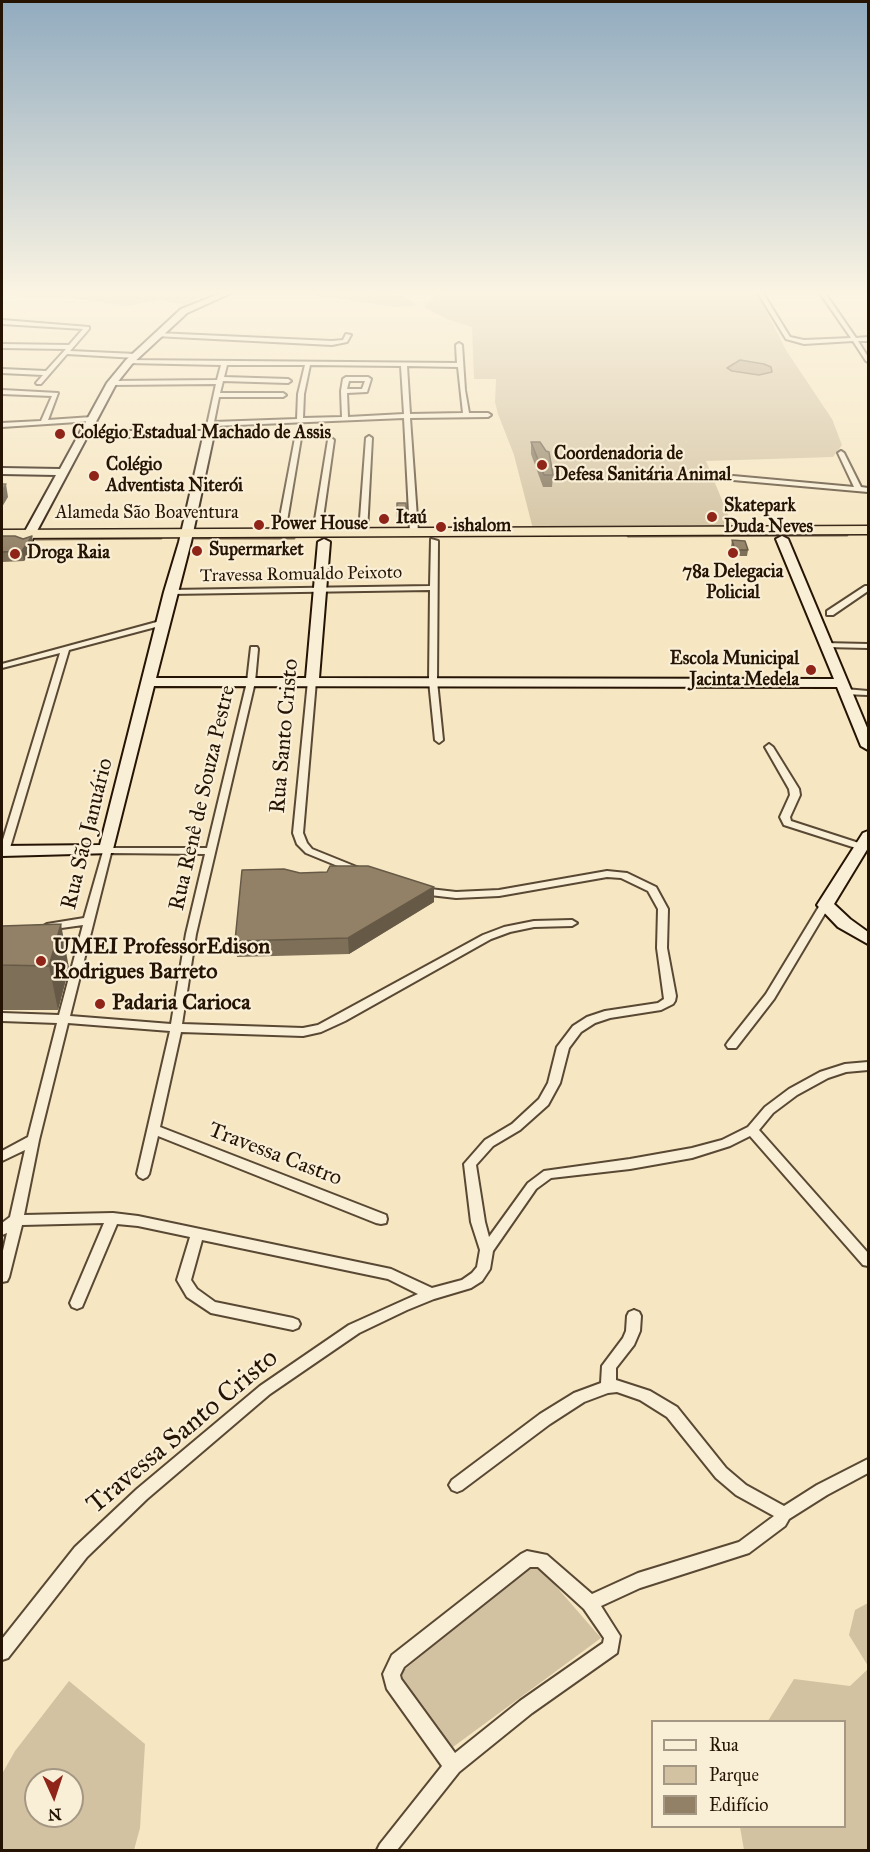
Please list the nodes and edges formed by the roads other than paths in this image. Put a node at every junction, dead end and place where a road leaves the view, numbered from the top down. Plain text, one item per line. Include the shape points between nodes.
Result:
1 (42, 379) edge
2 (115, 379) edge
3 (304, 379) edge
4 (405, 379) edge
5 (462, 379) edge
6 (219, 381) junction
7 (288, 381) dead end
8 (39, 383) dead end
9 (112, 383) junction
10 (344, 391) dead end
11 (2, 392) edge
12 (216, 395) junction
13 (283, 395) dead end
14 (466, 415) junction
15 (489, 415) dead end
16 (408, 416) junction
17 (345, 418) junction
18 (92, 419) junction
19 (300, 420) junction
20 (44, 422) junction
21 (2, 425) edge
22 (210, 429) junction
23 (84, 434) junction
24 (298, 438) dead end
25 (369, 438) dead end
26 (331, 440) dead end
27 (841, 453) dead end
28 (2, 471) edge
29 (63, 472) junction
30 (733, 478) dead end
31 (859, 490) junction
32 (868, 490) edge
33 (868, 530) edge
34 (363, 532) junction
35 (414, 532) junction
36 (281, 533) junction
37 (2, 534) edge
38 (320, 537) junction
39 (186, 538) junction
40 (868, 538) edge
41 (26, 539) junction
42 (782, 539) junction
43 (434, 541) junction
44 (2, 544) edge
45 (432, 588) junction
46 (868, 588) edge
47 (319, 589) junction
48 (170, 592) junction
49 (830, 613) dead end
50 (164, 622) junction
51 (826, 645) junction
52 (868, 646) edge
53 (66, 648) junction
54 (254, 649) dead end
55 (2, 666) edge
56 (312, 681) junction
57 (433, 681) junction
58 (149, 682) junction
59 (251, 682) junction
60 (843, 687) junction
61 (868, 693) edge
62 (867, 738) edge
63 (439, 740) dead end
64 (769, 747) dead end
65 (865, 841) edge
66 (107, 850) junction
67 (212, 850) junction
68 (3, 851) edge
69 (368, 875) edge
70 (408, 888) edge
71 (825, 905) junction
72 (88, 921) junction
73 (572, 923) dead end
74 (34, 928) edge
75 (868, 939) edge
76 (2, 1017) edge
77 (65, 1019) junction
78 (176, 1028) junction
79 (732, 1045) dead end
80 (868, 1066) edge
81 (154, 1130) junction
82 (752, 1130) junction
83 (33, 1140) junction
84 (2, 1156) edge
85 (143, 1174) dead end
86 (113, 1218) junction
87 (381, 1219) dead end
88 (16, 1220) junction
89 (2, 1230) edge
90 (197, 1233) junction
91 (487, 1250) junction
92 (868, 1261) edge
93 (2, 1277) edge
94 (431, 1294) junction
95 (77, 1303) dead end
96 (634, 1316) dead end
97 (293, 1324) dead end
98 (608, 1387) junction
99 (868, 1466) edge
100 (457, 1485) dead end
101 (784, 1514) junction
102 (590, 1603) junction
103 (2, 1652) edge
104 (453, 1766) junction
105 (386, 1851) edge

1 - 8 street
2 - 9 street
3 - 19 street
4 - 16 street
5 - 14 street
6 - 7 street
6 - 9 street
6 - 12 street
9 - 18 street
10 - 17 street
11 - 20 street via 56,394
12 - 13 street
12 - 22 street
14 - 15 street
14 - 16 street
16 - 17 street
16 - 35 street
17 - 19 street
18 - 20 street
18 - 23 street
19 - 22 street
20 - 21 street
22 - 23 street
22 - 39 street, Rua São Januário
23 - 29 street
24 - 36 street
25 - 34 street
26 - 38 street
27 - 31 street
28 - 29 street
29 - 41 street
30 - 31 street
31 - 32 street
33 - 35 highway, Alameda São Boaventura
34 - 35 highway, Alameda São Boaventura
34 - 38 highway, Alameda São Boaventura
36 - 38 highway, Alameda São Boaventura
36 - 39 highway, Alameda São Boaventura
37 - 41 highway, Alameda São Boaventura
38 - 39 highway, Alameda São Boaventura
38 - 43 highway, Alameda São Boaventura
38 - 47 street, Rua Santo Cristo
39 - 41 highway, Alameda São Boaventura
39 - 48 street, Rua São Januário
40 - 42 highway, Alameda São Boaventura
41 - 44 highway, Alameda São Boaventura
42 - 43 highway, Alameda São Boaventura
42 - 51 street
43 - 45 street
45 - 47 street, Travessa Romualdo Peixoto
45 - 57 street
46 - 49 street
47 - 48 street, Travessa Romualdo Peixoto
47 - 56 street, Rua Santo Cristo
48 - 50 street, Rua São Januário
50 - 53 street
50 - 58 street, Rua São Januário
51 - 52 street
51 - 60 street
53 - 55 street
53 - 68 street
54 - 59 street, Rua Renê de Souza Pestre
56 - 57 street
56 - 59 street
56 - 69 street, Rua Santo Cristo via 298,833 309,851
57 - 60 street
57 - 63 street
58 - 59 street
58 - 66 street, Rua São Januário
59 - 67 street, Rua Renê de Souza Pestre
60 - 61 street
60 - 62 street
64 - 65 street via 794,789 785,817 787,823
65 - 71 street
66 - 67 street
66 - 68 street
66 - 72 street, Rua São Januário
67 - 78 street, Rua Renê de Souza Pestre via 191,934
70 - 91 street via 438,894 500,893 607,874 623,875 652,889 663,909 662,948 669,1001 661,1006 609,1014 578,1029 562,1047 554,1083 544,1102 489,1143 470,1164 478,1222
71 - 75 street
71 - 79 street via 770,996
72 - 74 street
72 - 77 street, Rua São Januário
73 - 78 street via 534,924 487,936 321,1028 290,1033
76 - 77 street
77 - 78 street
77 - 83 street, Rua São Januário
78 - 81 street, Rua Renê de Souza Pestre
80 - 82 street via 824,1075 769,1110
81 - 85 street, Rua Renê de Souza Pestre
81 - 87 street, Travessa Castro
82 - 91 street, Travessa Santo Cristo via 692,1153 548,1174 532,1186
82 - 92 street
83 - 84 street
83 - 88 street, Rua São Januário
86 - 88 street
86 - 90 street
86 - 95 street
88 - 89 street
88 - 93 street, Rua São Januário
90 - 94 street via 391,1274
90 - 97 street via 184,1280 192,1293 211,1307
91 - 94 street, Travessa Santo Cristo via 477,1277
94 - 103 street, Travessa Santo Cristo via 354,1329 265,1390 142,1494 81,1552
96 - 98 street via 629,1341 609,1366
98 - 100 street via 579,1396
98 - 101 street via 639,1393 672,1412 721,1473 741,1490
99 - 101 street
101 - 102 street via 743,1548 638,1581
102 - 104 street via 612,1635 611,1647 526,1707
102 - 104 street via 541,1560 527,1559 398,1660 391,1674 393,1683
104 - 105 street

